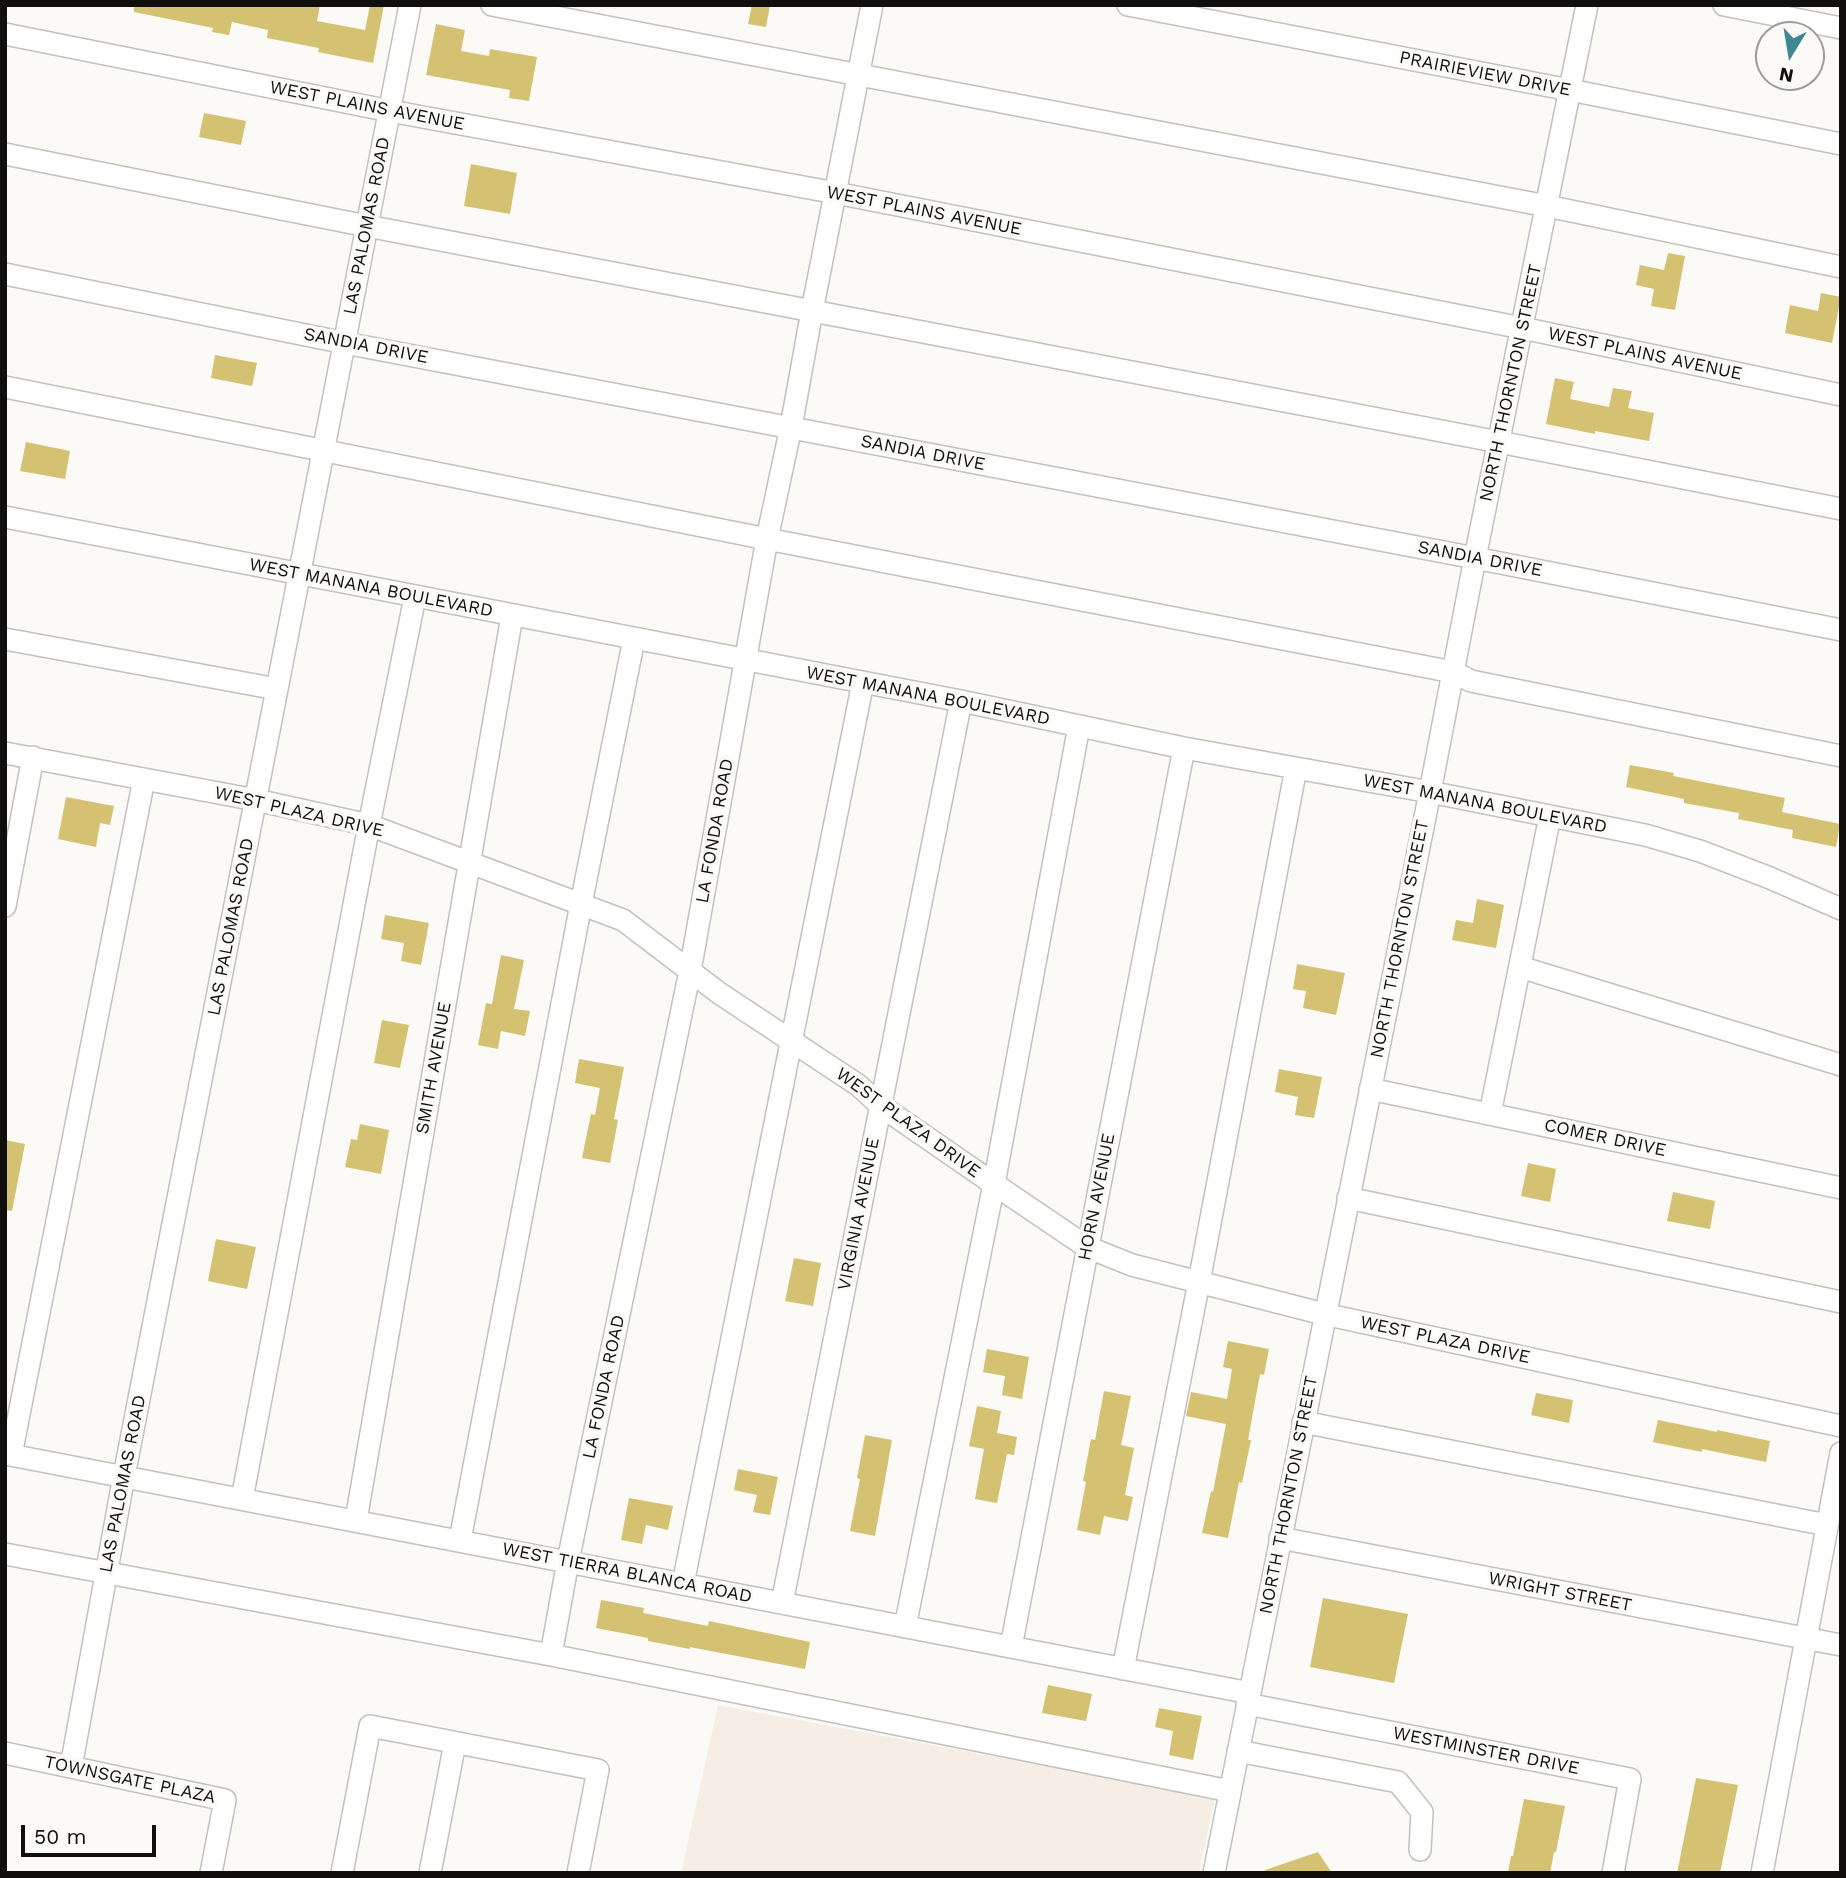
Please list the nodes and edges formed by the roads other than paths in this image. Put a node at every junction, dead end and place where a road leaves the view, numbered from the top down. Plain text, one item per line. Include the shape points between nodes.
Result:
1 (410, 5) edge
2 (492, 5) edge
3 (872, 5) edge
4 (1128, 5) edge
5 (1587, 5) edge
6 (1724, 5) edge
7 (1841, 28) edge
8 (5, 34) edge
9 (859, 75) junction
10 (1570, 90) junction
11 (390, 111) junction
12 (1841, 144) edge
13 (5, 154) edge
14 (836, 193) junction
15 (1547, 206) junction
16 (367, 226) junction
17 (1841, 267) edge
18 (5, 274) edge
19 (812, 311) junction
20 (1522, 328) junction
21 (345, 343) junction
22 (5, 387) edge
23 (1841, 395) edge
24 (791, 427) junction
25 (1499, 442) junction
26 (324, 450) junction
27 (1841, 509) edge
28 (5, 517) edge
29 (767, 539) junction
30 (1475, 558) junction
31 (300, 574) junction
32 (415, 597) junction
33 (512, 616) junction
34 (1841, 630) edge
35 (5, 639) edge
36 (634, 639) junction
37 (745, 660) junction
38 (1453, 672) junction
39 (863, 682) junction
40 (277, 689) junction
41 (961, 701) junction
42 (1079, 726) junction
43 (1184, 748) junction
44 (5, 753) edge
45 (1841, 756) edge
46 (33, 757) junction
47 (1296, 768) junction
48 (144, 779) junction
49 (1430, 792) junction
50 (256, 800) junction
51 (1550, 816) junction
52 (369, 825) junction
53 (470, 862) junction
54 (581, 904) junction
55 (5, 906) edge
56 (1841, 908) edge
57 (1520, 967) junction
58 (690, 971) junction
59 (791, 1041) junction
60 (1841, 1065) edge
61 (1370, 1090) junction
62 (881, 1106) junction
63 (1490, 1114) junction
64 (993, 1184) junction
65 (1841, 1188) edge
66 (1348, 1198) junction
67 (1087, 1247) junction
68 (1199, 1282) junction
69 (1841, 1302) edge
70 (1324, 1314) junction
71 (1303, 1422) junction
72 (1841, 1426) edge
73 (1841, 1453) edge
74 (8, 1454) edge
75 (124, 1476) junction
76 (242, 1499) junction
77 (355, 1520) junction
78 (1827, 1525) junction
79 (1280, 1538) junction
80 (460, 1540) junction
81 (5, 1554) edge
82 (568, 1561) junction
83 (107, 1573) junction
84 (682, 1584) junction
85 (782, 1603) junction
86 (905, 1627) junction
87 (1805, 1639) junction
88 (1841, 1645) edge
89 (1011, 1647) junction
90 (551, 1655) junction
91 (1123, 1668) junction
92 (1248, 1699) junction
93 (455, 1743) junction
94 (1238, 1751) junction
95 (5, 1752) edge
96 (71, 1767) junction
97 (1230, 1791) junction
98 (1420, 1850) dead end
99 (211, 1873) edge
100 (342, 1873) edge
101 (430, 1873) edge
102 (578, 1873) edge
103 (1213, 1873) edge
104 (1614, 1873) edge
105 (1762, 1873) edge

1 - 11 street, LAS PALOMAS ROAD
2 - 9 street
3 - 9 street, LA FONDA ROAD
4 - 10 street, PRAIRIEVIEW DRIVE
5 - 10 street, NORTH THORNTON STREET
6 - 7 street
8 - 11 street, WEST PLAINS AVENUE
9 - 14 street, LA FONDA ROAD
9 - 15 street
10 - 12 street, PRAIRIEVIEW DRIVE
10 - 15 street, NORTH THORNTON STREET
11 - 14 street, WEST PLAINS AVENUE
11 - 16 street, LAS PALOMAS ROAD
13 - 16 street
14 - 19 street, LA FONDA ROAD
14 - 20 street, WEST PLAINS AVENUE
15 - 17 street
15 - 20 street, NORTH THORNTON STREET
16 - 19 street
16 - 21 street, LAS PALOMAS ROAD
18 - 21 street, SANDIA DRIVE
19 - 24 street, LA FONDA ROAD
19 - 25 street
20 - 23 street, WEST PLAINS AVENUE
20 - 25 street, NORTH THORNTON STREET
21 - 24 street, SANDIA DRIVE
21 - 26 street, LAS PALOMAS ROAD
22 - 26 street
24 - 29 street, LA FONDA ROAD
24 - 30 street, SANDIA DRIVE
25 - 27 street
25 - 30 street, NORTH THORNTON STREET
26 - 29 street
26 - 31 street, LAS PALOMAS ROAD
28 - 31 street, WEST MANANA BOULEVARD
29 - 37 street, LA FONDA ROAD
29 - 38 street
30 - 34 street, SANDIA DRIVE
30 - 38 street, NORTH THORNTON STREET
31 - 32 street, WEST MANANA BOULEVARD
31 - 40 street, LAS PALOMAS ROAD
32 - 33 street, WEST MANANA BOULEVARD
32 - 52 street
33 - 36 street, WEST MANANA BOULEVARD
33 - 53 street, SMITH AVENUE
35 - 40 street
36 - 37 street, WEST MANANA BOULEVARD
36 - 54 street
37 - 39 street, WEST MANANA BOULEVARD
37 - 58 street, LA FONDA ROAD
38 - 45 street via 1472,681
38 - 49 street, NORTH THORNTON STREET
39 - 41 street, WEST MANANA BOULEVARD
39 - 59 street
40 - 50 street, LAS PALOMAS ROAD
41 - 42 street, WEST MANANA BOULEVARD
41 - 62 street, VIRGINIA AVENUE
42 - 43 street, WEST MANANA BOULEVARD
42 - 64 street
43 - 47 street, WEST MANANA BOULEVARD
43 - 67 street, HORN AVENUE
44 - 46 street, WEST PLAZA DRIVE
46 - 48 street, WEST PLAZA DRIVE
46 - 55 street
47 - 49 street, WEST MANANA BOULEVARD
47 - 68 street
48 - 50 street, WEST PLAZA DRIVE
48 - 74 street
49 - 51 street, WEST MANANA BOULEVARD
49 - 61 street, NORTH THORNTON STREET
50 - 52 street, WEST PLAZA DRIVE
50 - 75 street, LAS PALOMAS ROAD
51 - 56 street, WEST MANANA BOULEVARD via 1700,851
51 - 57 street
52 - 53 street, WEST PLAZA DRIVE
52 - 76 street
53 - 54 street, WEST PLAZA DRIVE
53 - 77 street, SMITH AVENUE
54 - 58 street, WEST PLAZA DRIVE via 623,919
54 - 80 street
57 - 60 street
57 - 63 street
58 - 59 street, WEST PLAZA DRIVE
58 - 82 street, LA FONDA ROAD
59 - 62 street, WEST PLAZA DRIVE via 858,1085
59 - 84 street
61 - 63 street, COMER DRIVE
61 - 66 street, NORTH THORNTON STREET
62 - 64 street, WEST PLAZA DRIVE
62 - 85 street, VIRGINIA AVENUE
63 - 65 street, COMER DRIVE
64 - 67 street, WEST PLAZA DRIVE
64 - 86 street
66 - 69 street
66 - 70 street, NORTH THORNTON STREET
67 - 68 street, WEST PLAZA DRIVE via 1132,1265
67 - 89 street, HORN AVENUE
68 - 70 street, WEST PLAZA DRIVE
68 - 91 street
70 - 71 street, NORTH THORNTON STREET
70 - 72 street, WEST PLAZA DRIVE
71 - 78 street
71 - 79 street, NORTH THORNTON STREET
73 - 78 street
74 - 75 street, WEST TIERRA BLANCA ROAD
75 - 76 street, WEST TIERRA BLANCA ROAD
75 - 83 street, LAS PALOMAS ROAD
76 - 77 street, WEST TIERRA BLANCA ROAD
77 - 80 street, WEST TIERRA BLANCA ROAD
78 - 87 street
79 - 87 street, WRIGHT STREET
79 - 92 street, NORTH THORNTON STREET
80 - 82 street, WEST TIERRA BLANCA ROAD
81 - 83 street
82 - 84 street, WEST TIERRA BLANCA ROAD
82 - 90 street, LA FONDA ROAD
83 - 90 street
83 - 96 street, LAS PALOMAS ROAD
84 - 85 street, WEST TIERRA BLANCA ROAD
85 - 86 street, WEST TIERRA BLANCA ROAD
86 - 89 street, WEST TIERRA BLANCA ROAD
87 - 88 street, WRIGHT STREET
87 - 105 street
89 - 91 street, WEST TIERRA BLANCA ROAD
90 - 97 street
91 - 92 street, WEST TIERRA BLANCA ROAD
92 - 94 street, NORTH THORNTON STREET
92 - 104 street, WESTMINSTER DRIVE via 1630,1779
93 - 100 street via 370,1727
93 - 101 street
93 - 102 street via 597,1770
94 - 97 street, NORTH THORNTON STREET
94 - 98 street via 1398,1782 1422,1812
95 - 96 street, TOWNSGATE PLAZA
96 - 99 street, TOWNSGATE PLAZA via 225,1800
97 - 103 street, NORTH THORNTON STREET

